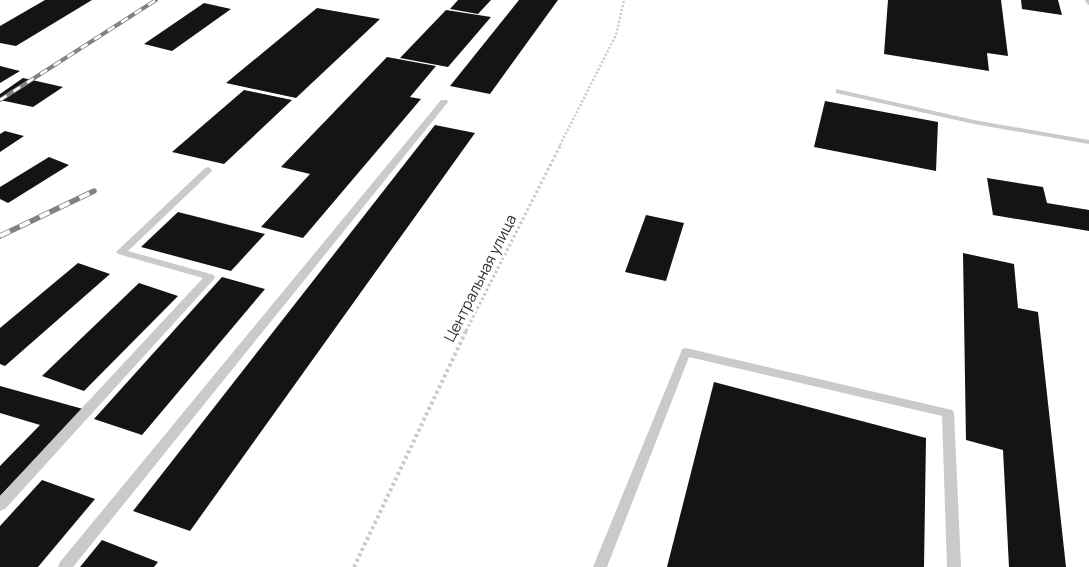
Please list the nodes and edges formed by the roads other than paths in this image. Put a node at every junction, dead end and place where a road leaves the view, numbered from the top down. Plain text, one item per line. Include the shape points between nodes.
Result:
1 (840, 91) dead end
2 (444, 102) dead end
3 (1089, 142) edge
4 (208, 170) dead end
5 (0, 505) edge
6 (65, 567) edge
7 (600, 567) edge
8 (954, 567) edge

1 - 3 lane via 974,122
2 - 6 lane
4 - 5 lane via 121,252 210,277
7 - 8 lane via 686,352 948,413

